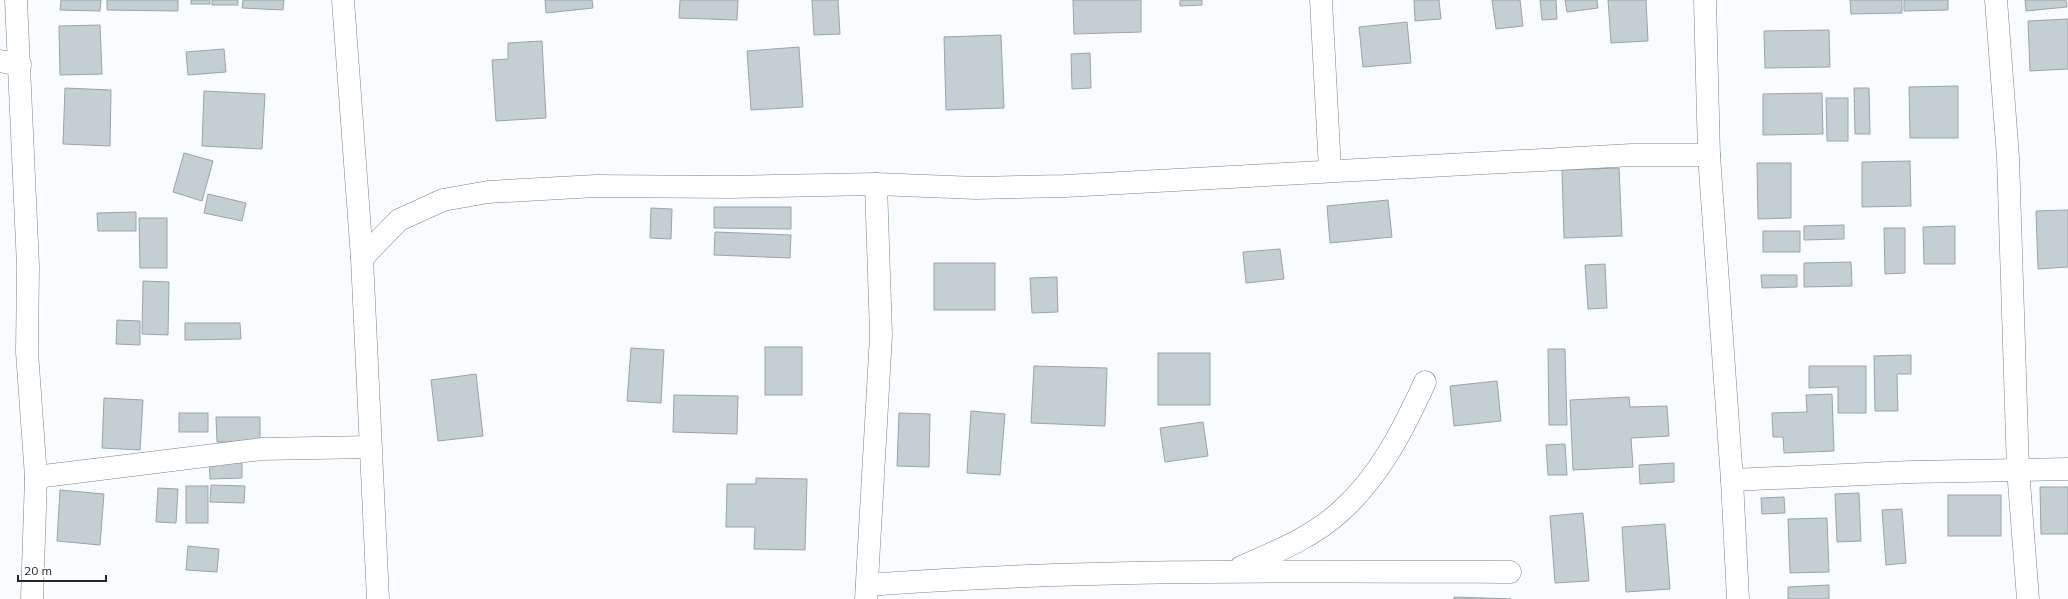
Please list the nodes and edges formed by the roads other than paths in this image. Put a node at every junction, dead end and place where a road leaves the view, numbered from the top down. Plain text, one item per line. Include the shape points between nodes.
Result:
1 (16, 0) edge
2 (343, 0) edge
3 (1321, 0) edge
4 (1705, 0) edge
5 (1996, 0) edge
6 (10, 63) edge
7 (1709, 155) junction
8 (1330, 170) junction
9 (876, 184) junction
10 (362, 258) junction
11 (1425, 382) dead end
12 (370, 447) junction
13 (2018, 469) junction
14 (2068, 469) edge
15 (36, 477) junction
16 (1732, 480) junction
17 (1233, 571) junction
18 (1510, 572) dead end
19 (866, 592) edge
20 (32, 599) edge
21 (378, 599) edge
22 (1738, 599) edge
23 (2028, 599) edge

1 - 6 street
2 - 10 street
3 - 8 street
4 - 7 street
5 - 13 street via 2008,157
6 - 15 street via 28,266 27,352
7 - 8 street via 1632,155
7 - 16 street
8 - 9 street via 1065,186 976,188
9 - 10 street via 731,188 596,186 488,192 443,200 399,220
9 - 19 street via 880,335
10 - 12 street
11 - 17 street via 1405,426 1383,461 1342,511 1319,528 1282,549
12 - 15 street via 262,448
12 - 21 street
13 - 14 street
13 - 16 street
13 - 23 street
15 - 20 street
16 - 22 street
17 - 18 street
17 - 19 street via 965,578

